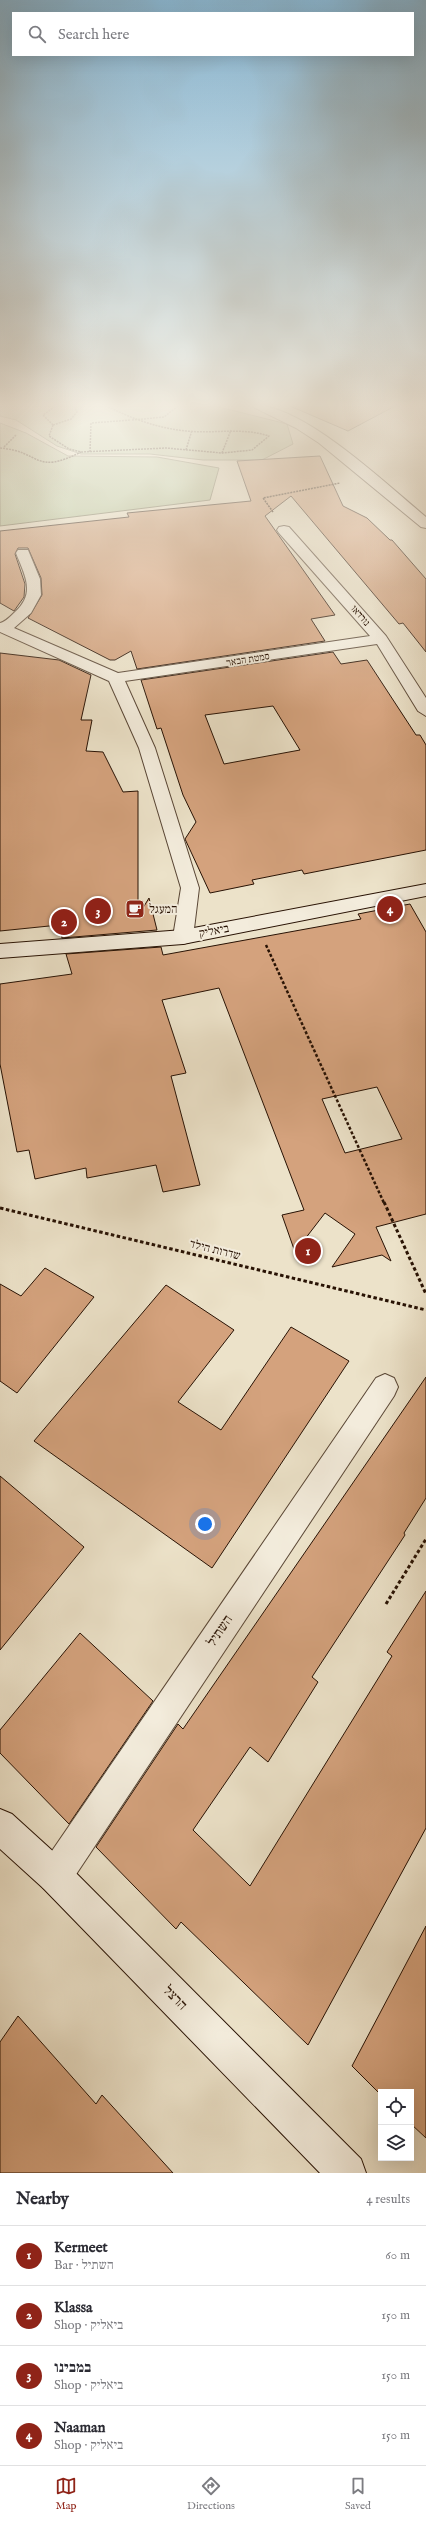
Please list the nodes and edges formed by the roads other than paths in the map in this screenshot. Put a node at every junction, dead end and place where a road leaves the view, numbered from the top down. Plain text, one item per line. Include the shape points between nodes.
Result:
1 (406, 507) edge
2 (426, 524) edge
3 (284, 530) road end
4 (23, 553) dead end
5 (2, 627) edge
6 (381, 639) junction
7 (116, 678) junction
8 (426, 711) edge
9 (426, 890) edge
10 (183, 937) junction
11 (0, 951) edge
12 (385, 1387) dead end
13 (0, 1826) edge
14 (55, 1876) junction
15 (346, 2173) edge

1 - 2 street
3 - 6 street, נורדאו
4 - 5 street via 36,584 36,594 31,605
5 - 7 street
6 - 7 street, סמטת הבאר
6 - 8 street, נורדאו
7 - 10 street via 147,748 190,888
9 - 10 street, ביאליק
10 - 11 street, ביאליק
12 - 14 street, השתיל
13 - 14 street, הרצל
14 - 15 street, הרצל

